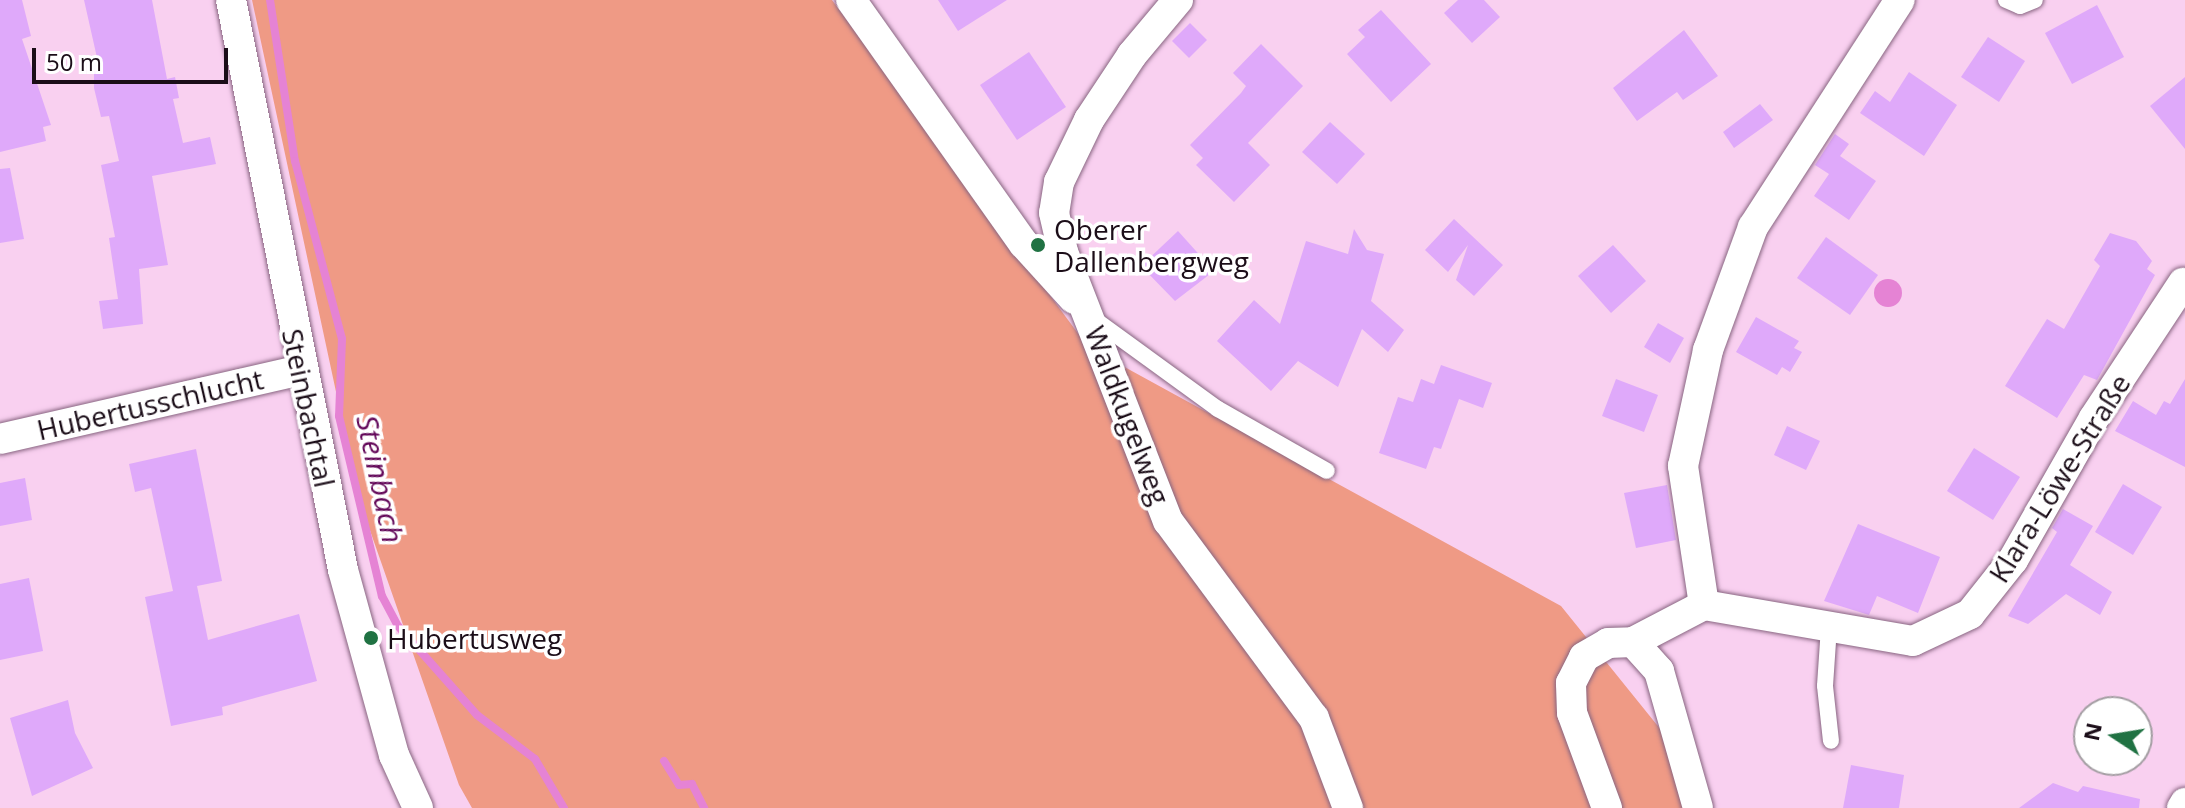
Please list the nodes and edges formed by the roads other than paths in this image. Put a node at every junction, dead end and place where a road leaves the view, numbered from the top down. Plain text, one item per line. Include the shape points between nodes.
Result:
1 (231, 0) edge
2 (851, 0) edge
3 (1178, 0) edge
4 (1900, 0) edge
5 (2006, 0) edge
6 (2035, 0) edge
7 (2183, 283) dead end
8 (1089, 315) junction
9 (301, 370) junction
10 (0, 439) edge
11 (1327, 471) dead end
12 (1704, 605) junction
13 (1829, 627) junction
14 (1633, 642) junction
15 (1831, 741) dead end
16 (2185, 803) edge
17 (418, 808) edge
18 (1348, 808) edge
19 (1607, 808) edge
20 (1698, 808) edge
21 (2182, 808) edge

1 - 9 street, Steinbachtal
2 - 8 street, Waldkugelweg via 1024,244
3 - 8 street via 1097,107 1059,182 1054,213
4 - 12 street via 1753,227 1708,350 1683,466
5 - 6 lane via 2020,6
7 - 13 street, Klara-Löwe-Straße via 2094,418 2013,560 1970,614 1913,641
8 - 11 lane via 1218,409
8 - 18 street, Waldkugelweg via 1168,521 1314,718
9 - 10 street, Hubertusschlucht
9 - 17 street, Steinbachtal via 362,641 394,755
12 - 13 street, Klara-Löwe-Straße
12 - 14 street
13 - 15 lane via 1825,686
14 - 19 street via 1608,643 1584,657 1571,683 1572,713
14 - 20 street via 1659,671
16 - 21 street

